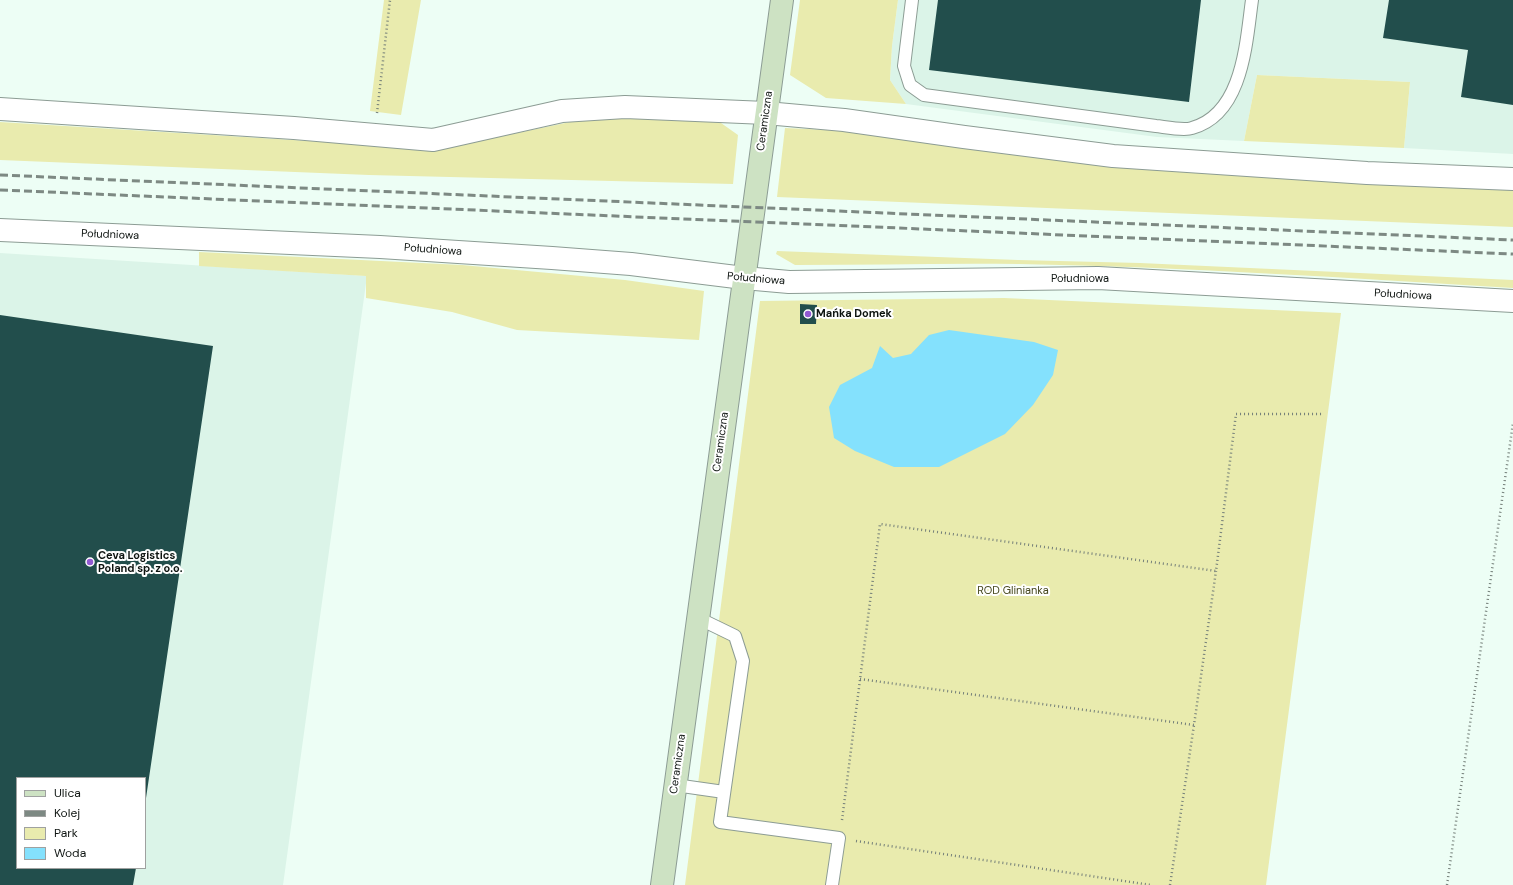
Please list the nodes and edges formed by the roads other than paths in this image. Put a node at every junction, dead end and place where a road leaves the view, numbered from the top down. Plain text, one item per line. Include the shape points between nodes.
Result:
1 (782, 0) edge
2 (912, 0) edge
3 (1252, 0) edge
4 (0, 109) edge
5 (766, 113) junction
6 (1513, 179) edge
7 (0, 230) edge
8 (744, 278) junction
9 (1513, 301) edge
10 (698, 618) junction
11 (675, 785) junction
12 (724, 792) junction
13 (662, 885) edge
14 (832, 885) edge

1 - 5 main road, Ceramiczna
2 - 3 lane via 904,66 910,85 924,95 1191,129 1213,119 1234,91 1244,58
4 - 5 street via 434,140 562,111 625,107
5 - 6 street via 844,120 1113,156 1367,173
5 - 8 main road, Ceramiczna
7 - 8 street, Południowa via 497,254 631,264
8 - 9 street, Południowa via 788,282 1098,278
8 - 10 main road, Ceramiczna
10 - 11 main road, Ceramiczna
10 - 12 lane via 736,636 743,661
11 - 12 lane
11 - 13 main road, Ceramiczna
12 - 14 lane via 720,822 839,838

